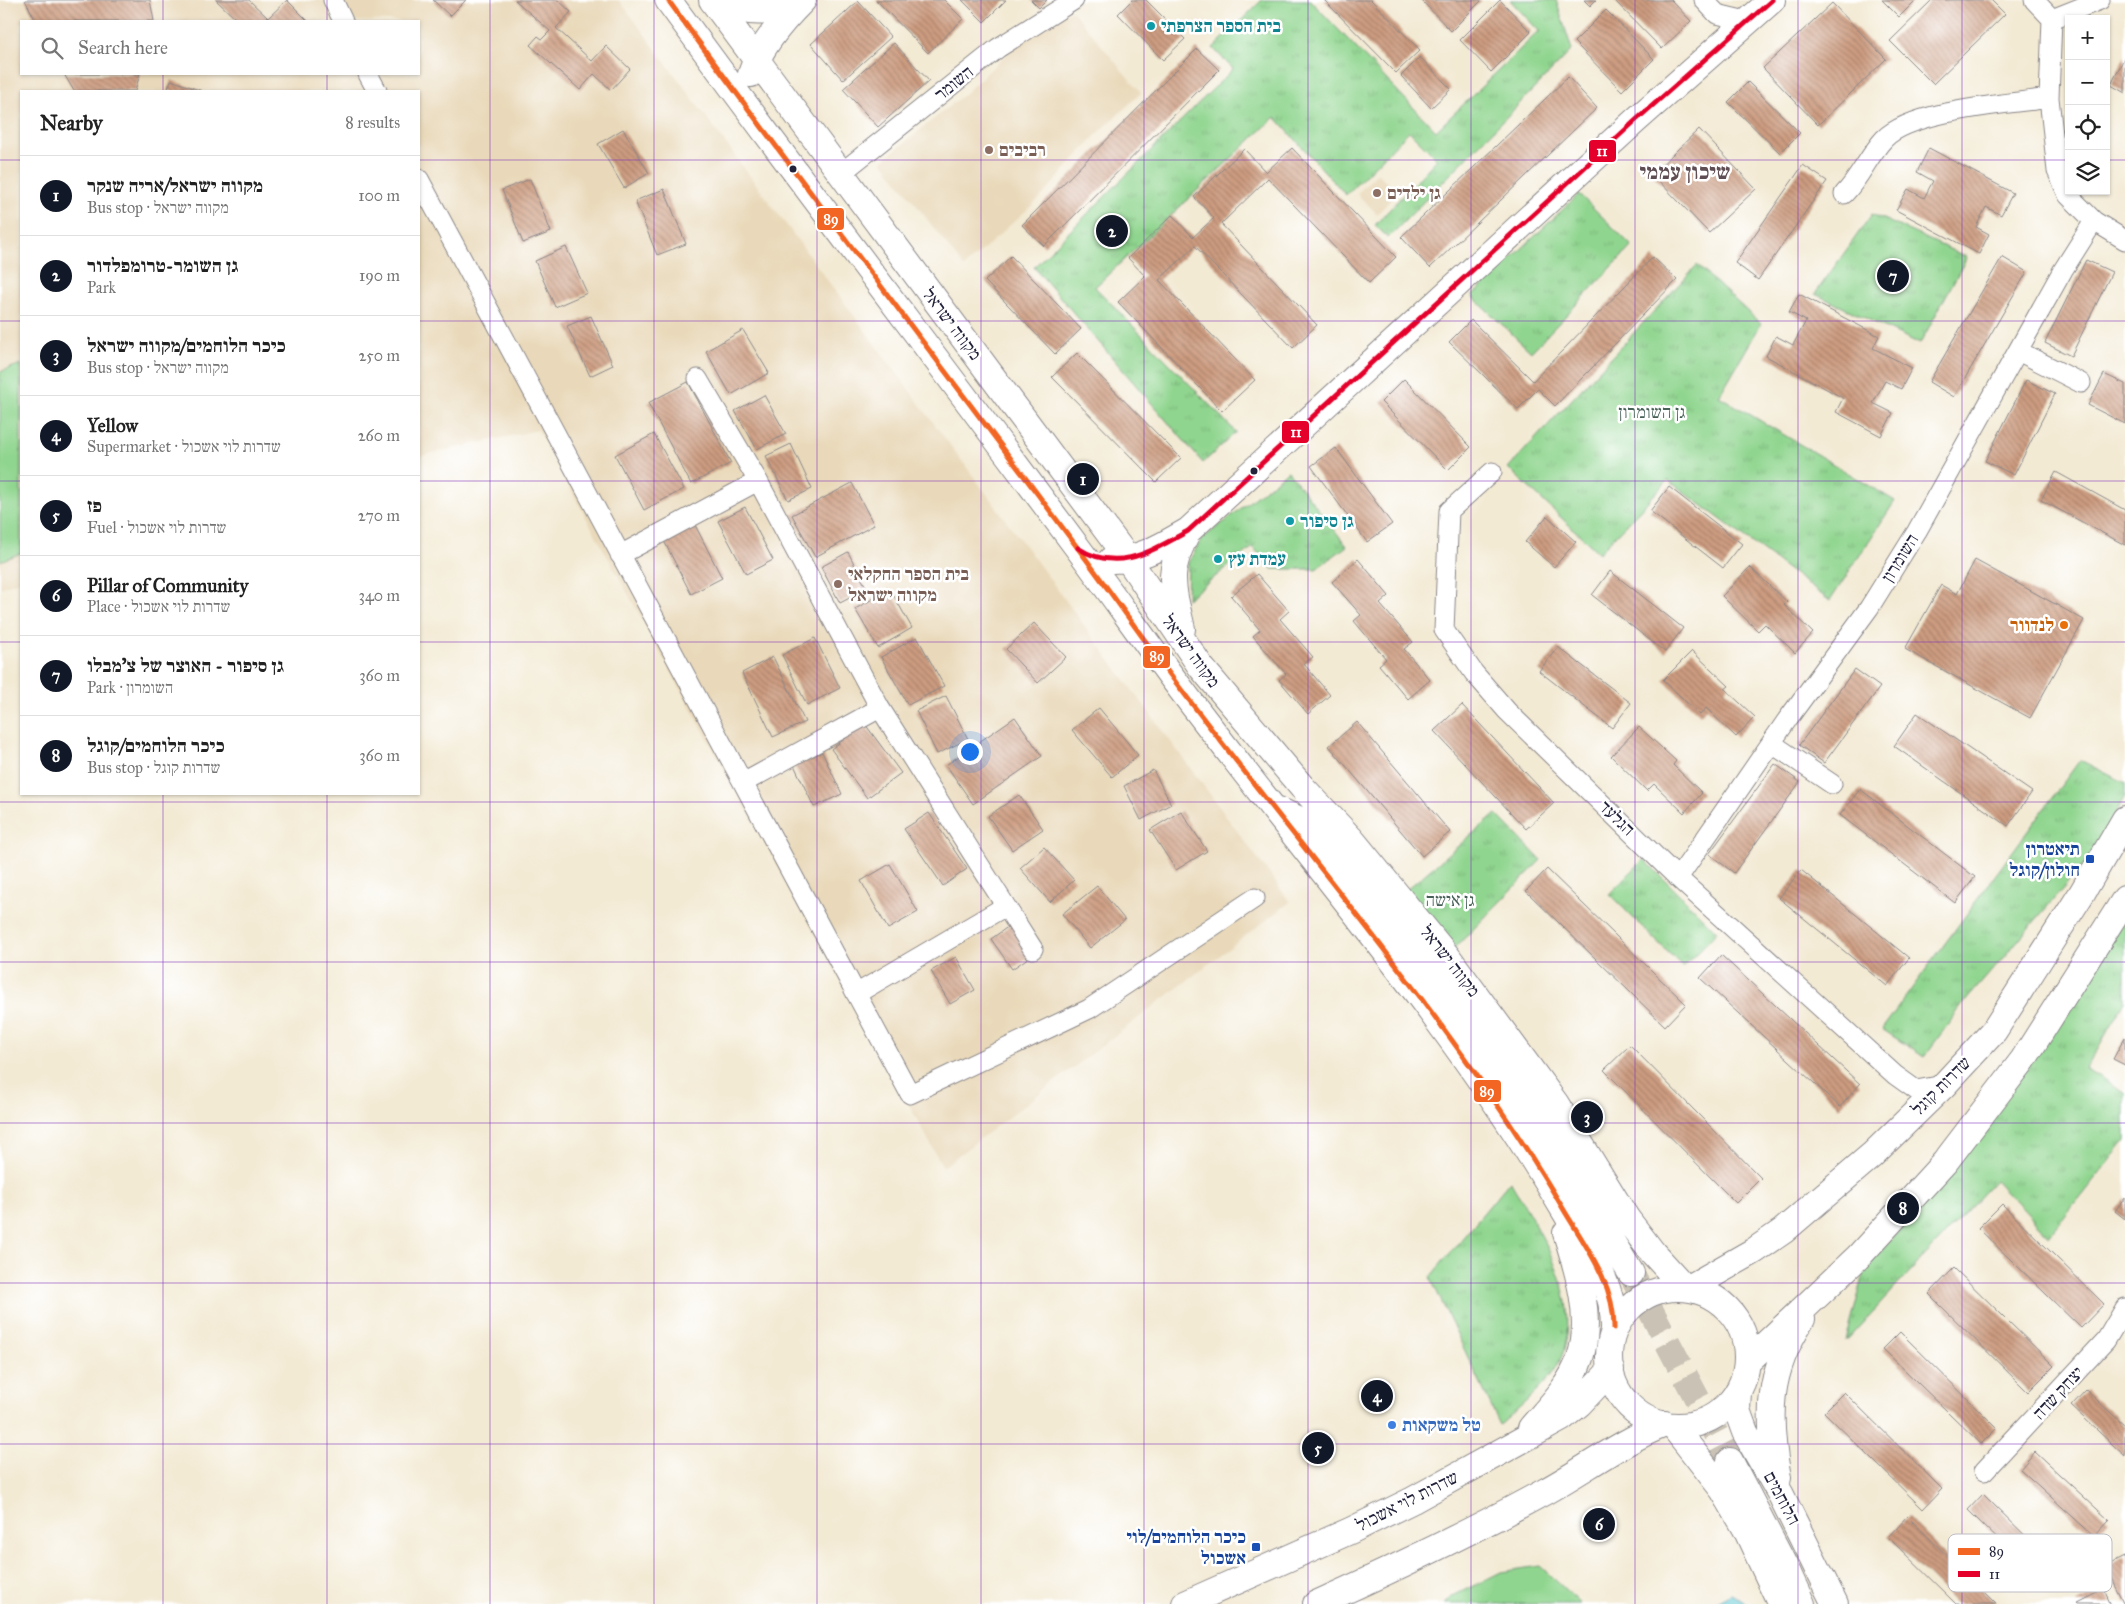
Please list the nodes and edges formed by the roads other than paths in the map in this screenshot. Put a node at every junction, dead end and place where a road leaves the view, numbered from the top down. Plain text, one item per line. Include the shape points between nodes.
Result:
1 (333, 0) edge
2 (668, 0) edge
3 (712, 0) edge
4 (720, 0) edge
5 (1074, 0) edge
6 (1704, 0) edge
7 (1772, 0) edge
8 (2034, 0) edge
9 (2100, 0) edge
10 (802, 1) edge
11 (2052, 19) junction
12 (343, 20) edge
13 (1746, 21) junction
14 (756, 60) junction
15 (369, 75) edge
16 (376, 90) edge
17 (2050, 98) junction
18 (746, 108) junction
19 (840, 174) junction
20 (420, 180) edge
21 (1844, 194) dead end
22 (2094, 221) junction
23 (2125, 240) edge
24 (2018, 351) junction
25 (698, 379) dead end
26 (2081, 383) dead end
27 (1492, 472) dead end
28 (758, 481) junction
29 (1188, 531) junction
30 (1078, 548) junction
31 (620, 555) junction
32 (1128, 559) junction
33 (1186, 647) junction
34 (880, 708) junction
35 (1771, 743) junction
36 (743, 783) junction
37 (1832, 784) dead end
38 (1302, 787) junction
39 (1271, 807) junction
40 (2124, 823) edge
41 (1309, 824) junction
42 (1678, 878) junction
43 (1255, 898) dead end
44 (2124, 902) edge
45 (1004, 907) junction
46 (1033, 949) dead end
47 (856, 994) junction
48 (1944, 1085) junction
49 (1544, 1176) junction
50 (1631, 1273) tunnel mouth
51 (1687, 1288) junction
52 (1823, 1291) junction
53 (2125, 1308) edge
54 (1614, 1329) junction
55 (1747, 1362) junction
56 (1611, 1370) junction
57 (1738, 1391) junction
58 (1669, 1425) junction
59 (1518, 1442) junction
60 (1730, 1461) tunnel mouth
61 (1984, 1472) dead end
62 (1781, 1496) junction
63 (1185, 1604) edge
64 (1316, 1604) edge
65 (1781, 1604) edge
66 (1802, 1604) edge
67 (1835, 1604) edge

1 - 12 street
2 - 18 main road, מקווה ישראל
3 - 14 main road, מקווה ישראל
4 - 10 main road via 739,10 755,12 773,12
5 - 19 street, השומר via 998,48
6 - 13 street via 1717,14
7 - 13 main road
8 - 11 street
9 - 11 street
10 - 14 main road via 773,34
11 - 17 street
13 - 29 main road
14 - 18 main road via 749,80
14 - 19 main road, מקווה ישראל
15 - 16 street
17 - 21 street via 1948,113 1901,126 1884,139
17 - 22 street via 2057,171 2068,195
18 - 30 main road, מקווה ישראל
19 - 32 main road, מקווה ישראל
20 - 31 street
22 - 23 street
22 - 24 street, השומרון
24 - 26 street
24 - 35 street, השומרון via 1918,531 1869,608
25 - 28 street
27 - 42 street, הגלעד via 1449,511 1444,630 1474,673 1507,711
28 - 31 street
28 - 34 street
29 - 32 main road
29 - 33 main road via 1173,564 1172,581
30 - 32 main road via 1103,559
30 - 39 main road, מקווה ישראל
31 - 36 street
32 - 33 main road, מקווה ישראל
33 - 38 main road, מקווה ישראל via 1223,696
34 - 36 street
34 - 45 street
35 - 37 street
35 - 42 street, השומרון
36 - 47 street
38 - 41 main road
38 - 51 main road, מקווה ישראל via 1364,854 1457,969 1556,1104 1632,1225 1653,1253
39 - 41 main road
39 - 49 main road, מקווה ישראל via 1425,1004
40 - 48 main road, שדרות קוגל via 1994,1032
41 - 50 main road via 1404,939 1497,1064 1550,1141
42 - 48 street, הגלעד via 1895,1075 1916,1090
43 - 47 street via 1089,1009 910,1094
44 - 52 main road via 2023,1060 1975,1124 1894,1220
45 - 46 street
45 - 47 street
48 - 51 main road, שדרות קוגל via 1872,1155 1782,1231 1754,1251
49 - 54 main road, מקווה ישראל via 1602,1276 1612,1298
49 - 59 main road via 1574,1256 1584,1306 1584,1338 1580,1358 1569,1379
51 - 54 main road via 1650,1293 1635,1302
51 - 55 main road via 1704,1293 1732,1313 1746,1343
52 - 55 main road
52 - 62 main road via 1793,1335 1774,1379 1770,1422
53 - 61 street, יצחק שדה via 2106,1340
54 - 56 main road via 1610,1345
55 - 57 main road
56 - 58 main road via 1620,1394 1630,1406 1642,1416
56 - 59 main road, שדרות לוי אשכול via 1562,1418
57 - 58 main road via 1718,1414 1704,1421
57 - 62 main road, הלוחמים via 1736,1401 1740,1421
58 - 64 main road via 1624,1443 1552,1488 1438,1547
58 - 65 main road via 1728,1499 1746,1529
59 - 63 main road, שדרות לוי אשכול via 1387,1513
60 - 66 main road
62 - 67 main road, הלוחמים

